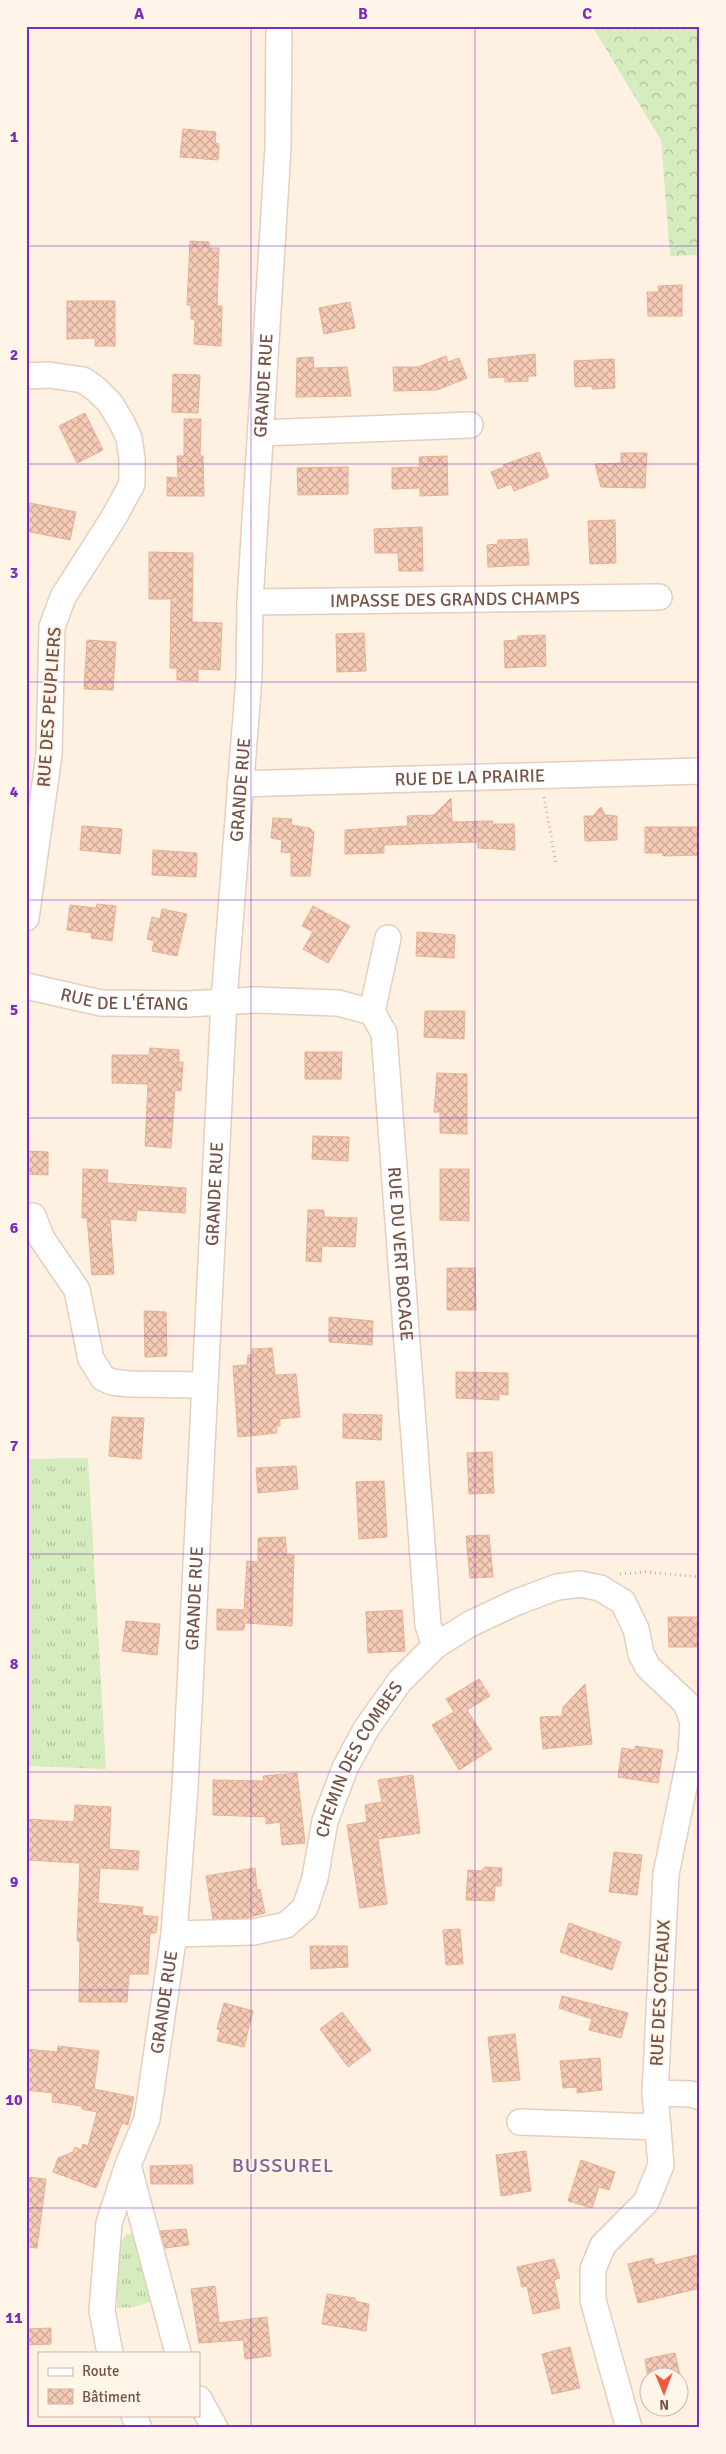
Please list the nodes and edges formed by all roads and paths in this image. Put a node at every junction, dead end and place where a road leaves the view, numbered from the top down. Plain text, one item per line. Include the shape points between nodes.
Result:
1 (280, 26) edge
2 (26, 376) edge
3 (470, 425) dead end
4 (261, 432) junction
5 (659, 597) dead end
6 (250, 602) junction
7 (700, 771) edge
8 (541, 777) junction
9 (240, 784) junction
10 (556, 864) dead end
11 (26, 918) edge
12 (388, 938) dead end
13 (26, 986) edge
14 (224, 1001) junction
15 (372, 1012) junction
16 (33, 1216) dead end
17 (204, 1385) junction
18 (615, 1574) dead end
19 (700, 1577) edge
20 (580, 1584) joint
21 (435, 1646) junction
22 (174, 1934) junction
23 (655, 2092) junction
24 (700, 2097) edge
25 (520, 2122) dead end
26 (658, 2127) junction
27 (128, 2165) junction
28 (109, 2223) junction
29 (144, 2231) junction
30 (110, 2352) edge
31 (178, 2352) edge
32 (200, 2401) edge
33 (134, 2416) edge
34 (139, 2428) edge
35 (215, 2428) edge
36 (629, 2428) edge

1 - 4 street, GRANDE RUE via 278,148
2 - 11 street, RUE DES PEUPLIERS via 83,380 110,403 129,438 132,484 63,597 52,627 49,755
3 - 4 street
4 - 6 street, GRANDE RUE
5 - 6 street, IMPASSE DES GRANDS CHAMPS
6 - 9 street, GRANDE RUE via 249,677
7 - 8 street, RUE DE LA PRAIRIE
8 - 9 street, RUE DE LA PRAIRIE
8 - 10 path
9 - 14 street, GRANDE RUE
12 - 15 street
13 - 14 street, RUE DE L'ÉTANG via 101,1003
14 - 15 street via 338,1003
14 - 17 street, GRANDE RUE
15 - 21 street, RUE DU VERT BOCAGE via 384,1033 428,1625
16 - 17 street via 42,1238 78,1290 91,1360 103,1378 129,1384
17 - 22 street, GRANDE RUE via 185,1788
18 - 19 path via 644,1572
20 - 21 street, CHEMIN DES COMBES via 557,1587 517,1602 470,1624
20 - 23 street, RUE DES COTEAUX via 600,1588 623,1602 636,1629 641,1654 648,1668 686,1703 693,1722 691,1753 666,1874
21 - 22 street, CHEMIN DES COMBES via 400,1680 366,1729 345,1768 325,1821 315,1878 305,1908 286,1925 253,1932
22 - 27 street, GRANDE RUE via 147,2119
23 - 24 street
23 - 26 street, RUE DES COTEAUX
25 - 26 street
26 - 36 street, RUE DES COTEAUX via 661,2165 646,2202 603,2245 593,2269 592,2300
27 - 28 street, GRANDE RUE
27 - 29 street
28 - 29 street via 135,2226
28 - 30 street, GRANDE RUE via 102,2311
29 - 31 street
32 - 35 street
33 - 34 street

